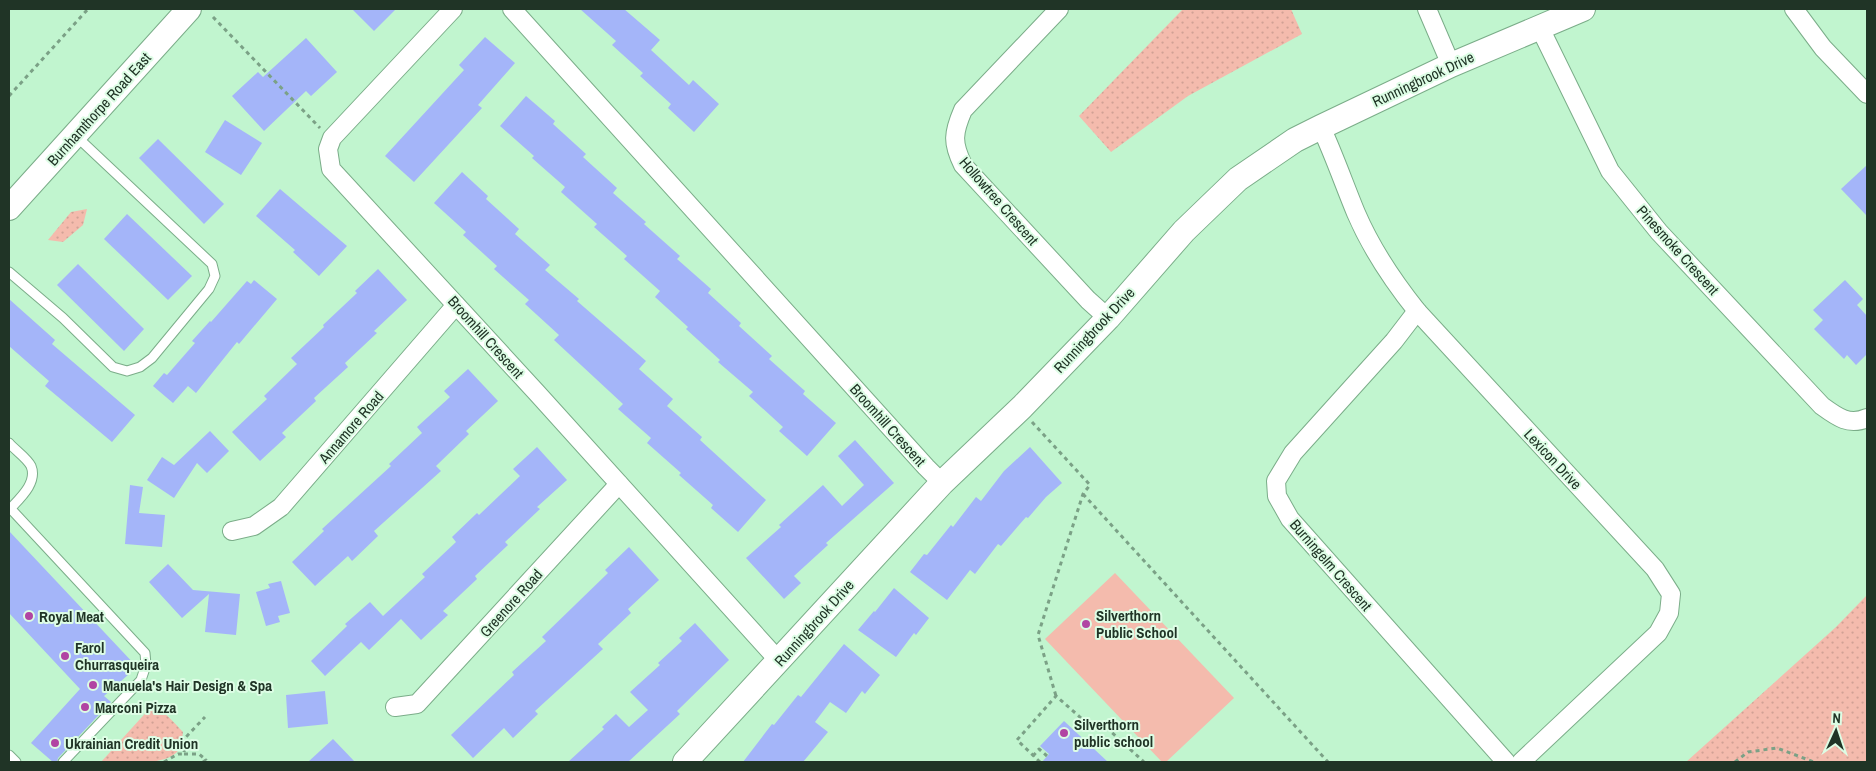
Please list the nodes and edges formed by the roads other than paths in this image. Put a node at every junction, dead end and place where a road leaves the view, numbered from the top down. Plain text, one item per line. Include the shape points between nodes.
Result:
1 (189, 9) edge
2 (453, 9) edge
3 (512, 9) edge
4 (1059, 9) edge
5 (1427, 9) edge
6 (1583, 9) edge
7 (1794, 9) edge
8 (1540, 28) junction
9 (1451, 65) junction
10 (1867, 94) edge
11 (1321, 126) junction
12 (76, 136) junction
13 (9, 208) edge
14 (9, 272) edge
15 (456, 305) junction
16 (1417, 311) junction
17 (1108, 318) junction
18 (1867, 418) edge
19 (9, 443) edge
20 (942, 483) junction
21 (619, 484) junction
22 (10, 509) edge
23 (232, 531) dead end
24 (780, 662) junction
25 (395, 707) dead end
26 (9, 755) edge
27 (16, 762) edge
28 (62, 762) edge
29 (685, 762) edge
30 (1506, 762) edge
31 (1520, 762) edge

1 - 12 street, Burnhamthorpe Road East
2 - 15 street, Broomhill Crescent via 332,138 328,149 331,170
3 - 20 street, Broomhill Crescent
4 - 17 street, Hollowtree Crescent via 963,110 955,128 955,148 963,165
5 - 9 street
6 - 8 street, Runningbrook Drive
7 - 10 street via 1823,48
8 - 9 street, Runningbrook Drive
8 - 18 street, Pinesmoke Crescent via 1610,170 1659,232 1822,406 1839,419 1860,421
9 - 11 street, Runningbrook Drive
11 - 16 street, Lexicon Drive via 1357,214 1377,253
11 - 17 street, Runningbrook Drive via 1238,179 1184,231
12 - 13 street, Burnhamthorpe Road East
12 - 14 lane via 212,264 215,276 209,289 152,358 140,368 127,371 112,368 63,318
15 - 21 street, Broomhill Crescent
15 - 23 street, Annamore Road via 281,507 254,526
16 - 30 street, Burningelm Crescent via 1293,453 1276,481 1278,496 1290,519
16 - 31 street, Lexicon Drive via 1655,569 1671,594 1669,612 1658,633
17 - 20 street, Runningbrook Drive
19 - 22 lane via 31,466 33,477 25,493
20 - 24 street, Runningbrook Drive
21 - 24 street, Broomhill Crescent
21 - 25 street, Greenore Road via 417,704
22 - 28 lane via 146,654 141,680
24 - 29 street, Runningbrook Drive
26 - 27 lane

